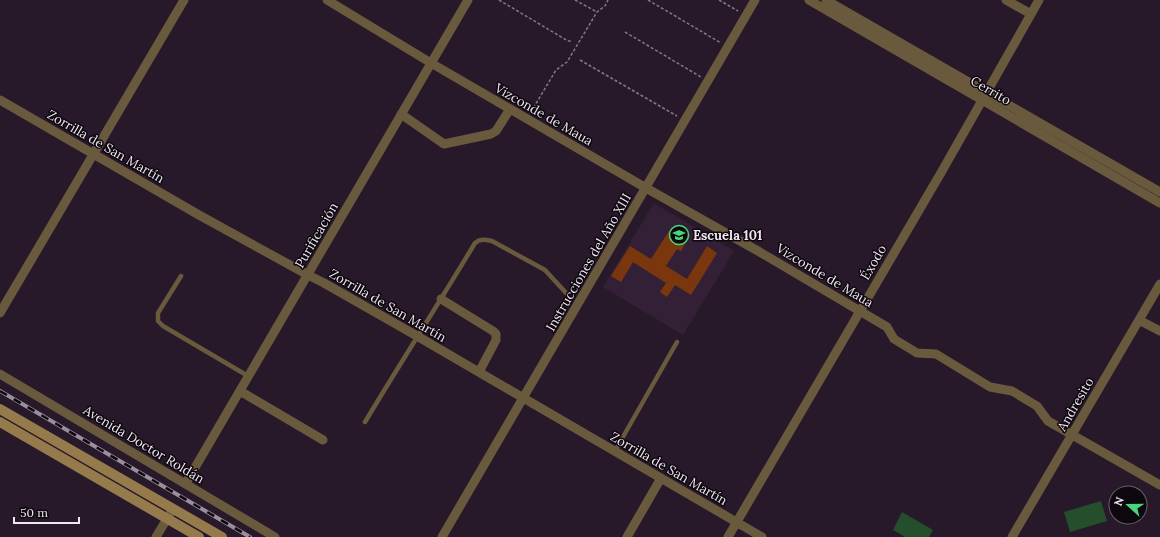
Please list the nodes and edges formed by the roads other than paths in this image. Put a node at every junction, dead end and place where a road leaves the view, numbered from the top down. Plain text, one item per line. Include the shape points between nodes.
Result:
1 (184, 0) edge
2 (327, 0) edge
3 (468, 0) edge
4 (755, 0) edge
5 (809, 0) edge
6 (826, 0) edge
7 (1006, 0) edge
8 (1039, 0) edge
9 (1031, 14) junction
10 (431, 63) junction
11 (985, 96) junction
12 (0, 100) edge
13 (510, 109) junction
14 (402, 114) junction
15 (94, 154) junction
16 (646, 188) junction
17 (1160, 192) edge
18 (1160, 203) edge
19 (308, 275) junction
20 (181, 276) dead end
21 (1160, 284) edge
22 (567, 294) dead end
23 (441, 299) junction
24 (859, 311) junction
25 (0, 313) edge
26 (1139, 320) junction
27 (1160, 331) edge
28 (417, 336) junction
29 (677, 342) dead end
30 (479, 372) junction
31 (0, 374) edge
32 (248, 376) junction
33 (240, 390) junction
34 (524, 398) junction
35 (0, 409) edge
36 (0, 422) edge
37 (365, 422) dead end
38 (1073, 435) junction
39 (323, 440) dead end
40 (615, 451) junction
41 (661, 478) junction
42 (186, 483) junction
43 (1160, 485) edge
44 (173, 508) junction
45 (167, 519) junction
46 (737, 522) junction
47 (156, 537) edge
48 (199, 537) edge
49 (222, 537) edge
50 (275, 537) edge
51 (442, 537) edge
52 (627, 537) edge
53 (728, 537) edge
54 (762, 537) edge
55 (1012, 537) edge

1 - 15 street
2 - 10 street, Vizconde de Maua
3 - 10 street, Purificación
4 - 16 street, Instrucciones del Año XIII
5 - 11 street, Cerrito
6 - 11 street, Cerrito
7 - 9 street
8 - 9 street, Éxodo
9 - 11 street, Éxodo
10 - 13 street, Vizconde de Maua
10 - 14 street, Purificación
11 - 17 street, Cerrito
11 - 18 street, Cerrito
11 - 24 street, Éxodo
12 - 15 street, Zorrilla de San Martín
13 - 14 street via 496,131 491,134 444,144
13 - 16 street, Vizconde de Maua
14 - 19 street, Purificación
15 - 19 street, Zorrilla de San Martín
15 - 25 street
16 - 24 street, Vizconde de Maua
16 - 34 street, Instrucciones del Año XIII
19 - 28 street, Zorrilla de San Martín
19 - 32 street, Purificación
20 - 32 lane via 158,313 158,321
21 - 26 street, Andresito
22 - 23 lane via 545,270 492,241 482,239 475,242
23 - 28 lane
23 - 30 street via 496,334 496,340
24 - 38 street, Vizconde de Maua via 887,327 894,339 917,353 936,354 990,387 1012,391 1037,406 1048,421
24 - 46 street, Éxodo
26 - 27 street
26 - 38 street, Andresito
28 - 30 street, Zorrilla de San Martín
28 - 37 lane
29 - 40 lane
30 - 34 street, Zorrilla de San Martín
31 - 42 street, Avenida Doctor Roldán
32 - 33 street, Purificación
33 - 39 street
33 - 42 street, Purificación
34 - 40 street, Zorrilla de San Martín
34 - 51 street, Instrucciones del Año XIII
35 - 44 street
36 - 45 street
38 - 43 street, Vizconde de Maua
38 - 55 street, Andresito
40 - 41 street, Zorrilla de San Martín
41 - 46 street, Zorrilla de San Martín
41 - 52 street
42 - 50 street, Avenida Doctor Roldán
44 - 45 street
44 - 49 street
45 - 47 street
45 - 48 street
46 - 53 street, Éxodo
46 - 54 street, Zorrilla de San Martín

